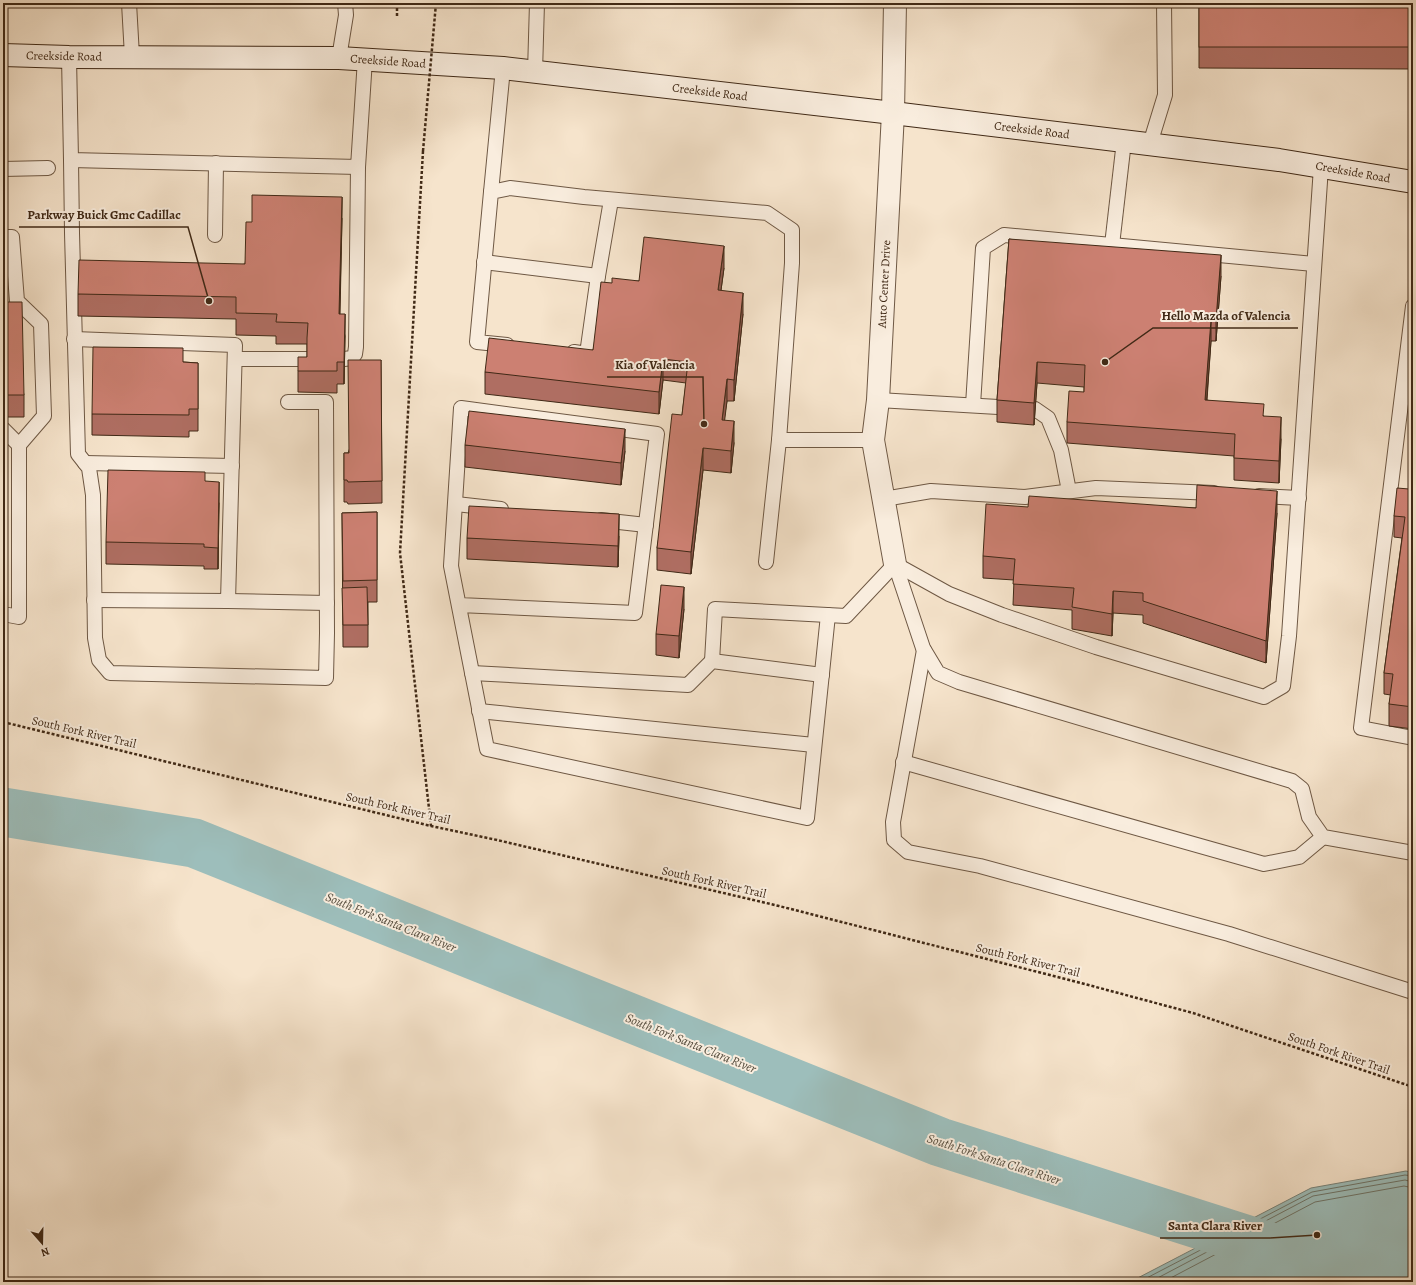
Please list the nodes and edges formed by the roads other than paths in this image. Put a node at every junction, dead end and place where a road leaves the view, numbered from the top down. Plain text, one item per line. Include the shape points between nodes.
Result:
1 (129, 3) edge
2 (344, 3) edge
3 (537, 3) edge
4 (895, 3) edge
5 (1164, 3) edge
6 (3, 55) edge
7 (132, 56) junction
8 (69, 57) junction
9 (340, 58) junction
10 (365, 59) junction
11 (503, 68) junction
12 (536, 72) junction
13 (893, 113) junction
14 (1124, 141) junction
15 (1150, 144) junction
16 (71, 160) junction
17 (216, 163) junction
18 (358, 167) junction
19 (1321, 167) junction
20 (48, 168) dead end
21 (3, 169) edge
22 (1413, 182) edge
23 (491, 192) junction
24 (611, 200) junction
25 (215, 235) dead end
26 (3, 237) edge
27 (1112, 245) junction
28 (484, 262) junction
29 (1314, 264) junction
30 (598, 276) junction
31 (1413, 306) edge
32 (74, 339) junction
33 (524, 347) edge
34 (563, 351) edge
35 (307, 359) edge
36 (344, 359) edge
37 (235, 360) junction
38 (878, 400) junction
39 (288, 402) dead end
40 (973, 405) junction
41 (998, 407) edge
42 (1036, 409) edge
43 (3, 429) edge
44 (779, 440) junction
45 (873, 440) junction
46 (19, 445) junction
47 (85, 463) junction
48 (232, 466) junction
49 (1069, 491) junction
50 (1229, 494) edge
51 (1244, 495) edge
52 (1299, 498) junction
53 (884, 499) junction
54 (456, 504) junction
55 (511, 510) edge
56 (590, 519) edge
57 (646, 525) junction
58 (766, 562) dead end
59 (895, 564) junction
60 (94, 600) junction
61 (228, 601) junction
62 (326, 603) junction
63 (459, 604) junction
64 (3, 614) edge
65 (828, 615) junction
66 (924, 650) junction
67 (712, 661) junction
68 (472, 673) junction
69 (822, 675) junction
70 (479, 711) junction
71 (1413, 738) edge
72 (814, 745) junction
73 (903, 762) junction
74 (1323, 837) junction
75 (1413, 853) edge
76 (1413, 992) edge

1 - 7 lane
2 - 9 lane via 346,15
3 - 12 lane
4 - 13 street, Auto Center Drive
5 - 15 lane via 1164,95
6 - 8 street, Creekside Road
7 - 8 street, Creekside Road
7 - 9 street, Creekside Road
8 - 16 lane
9 - 10 street, Creekside Road
10 - 11 street, Creekside Road
10 - 18 lane
11 - 12 street, Creekside Road
11 - 23 lane
12 - 13 street, Creekside Road
13 - 14 street, Creekside Road
13 - 38 street, Auto Center Drive
14 - 15 street, Creekside Road
14 - 27 lane
15 - 19 street, Creekside Road
16 - 17 lane
16 - 32 lane
17 - 18 lane
17 - 25 lane
18 - 36 lane via 356,346 352,358
19 - 22 street, Creekside Road
19 - 29 lane
20 - 21 lane
23 - 24 lane via 510,188
23 - 28 lane
24 - 30 lane
24 - 44 lane via 767,213 792,230 792,263
26 - 46 lane via 12,237 12,305 41,324 44,416
27 - 29 lane
27 - 40 lane via 1004,235 983,248
28 - 30 lane
28 - 33 lane via 477,342
29 - 52 lane
30 - 34 lane via 587,354
31 - 71 lane via 1361,728
32 - 37 lane via 235,345
32 - 47 lane via 78,454
35 - 37 lane
37 - 48 lane
38 - 40 lane
38 - 45 street, Auto Center Drive
39 - 62 lane via 326,402
40 - 41 lane
42 - 49 lane via 1048,418 1061,450
43 - 46 lane
44 - 45 lane
44 - 58 lane
45 - 53 street, Auto Center Drive
46 - 64 lane via 19,617
47 - 48 lane
47 - 60 lane via 89,468 92,495
48 - 61 lane
49 - 50 lane via 1096,488
49 - 53 lane via 1025,497 931,492
51 - 52 lane
52 - 59 lane via 1283,686 1264,697 1096,647 1002,615 949,594
53 - 59 street, Auto Center Drive
54 - 55 lane
54 - 57 lane via 461,408 657,434
54 - 63 lane via 451,566
56 - 57 lane
57 - 63 lane via 635,613
59 - 65 lane via 846,616
59 - 66 lane
60 - 61 lane
60 - 62 lane via 95,638 99,660 110,673 326,678
61 - 62 lane
63 - 68 lane
65 - 67 lane via 715,609
65 - 69 lane
66 - 73 lane
66 - 74 lane via 938,673 959,682 1292,781 1302,789 1309,816
67 - 68 lane via 688,685
67 - 69 lane
68 - 70 lane
69 - 72 lane
70 - 72 lane
70 - 72 lane via 487,749 807,818
73 - 74 lane via 1264,864 1299,857
73 - 76 lane via 893,822 894,840 908,852 980,866 1222,932
74 - 75 lane

